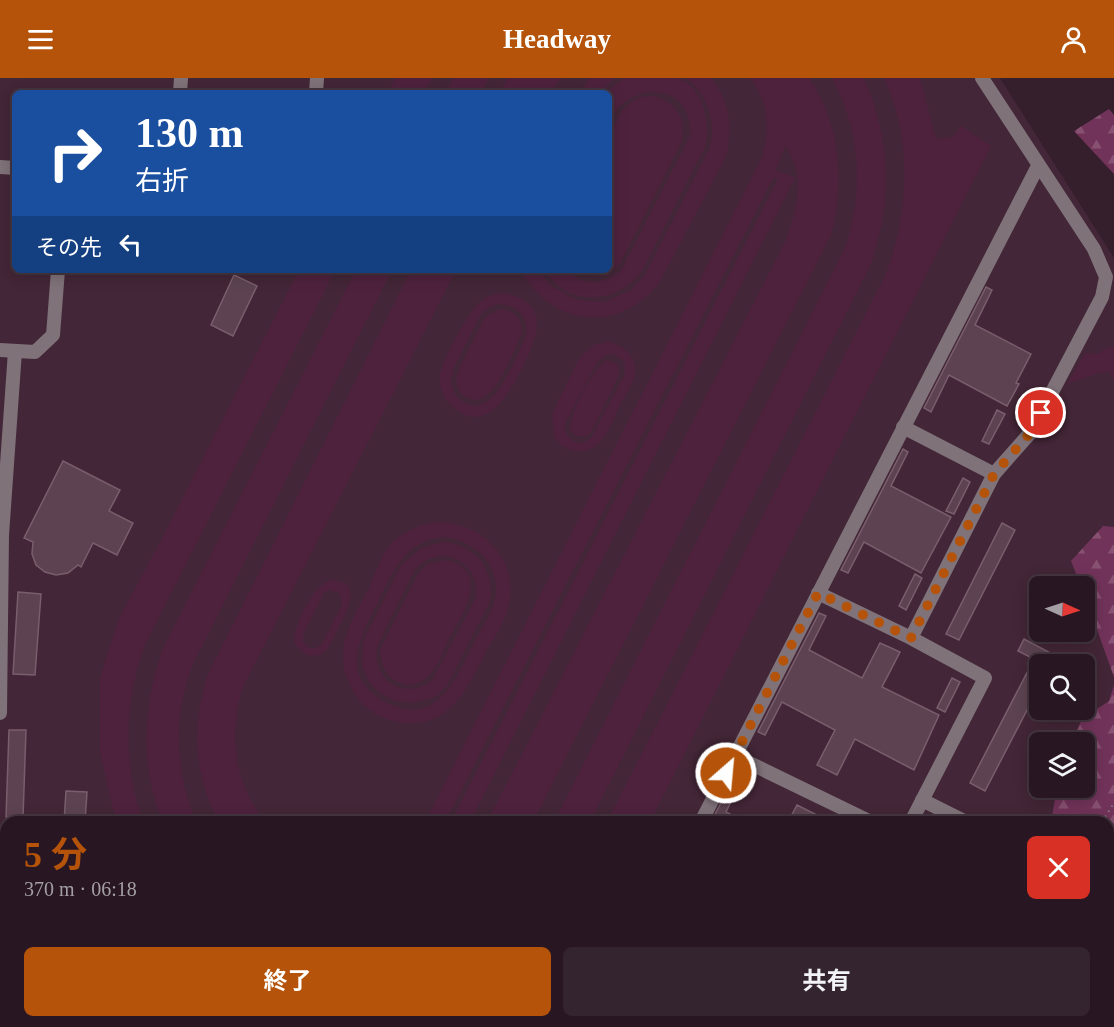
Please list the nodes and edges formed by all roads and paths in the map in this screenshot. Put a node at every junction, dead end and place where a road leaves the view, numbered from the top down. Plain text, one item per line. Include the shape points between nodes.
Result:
1 (982, 78) edge
2 (1038, 166) junction
3 (58, 273) edge
4 (0, 350) edge
5 (15, 351) junction
6 (903, 428) junction
7 (994, 474) junction
8 (1, 535) edge
9 (818, 593) junction
10 (911, 638) junction
11 (0, 713) edge
12 (735, 756) junction
13 (922, 800) junction
14 (1114, 803) edge
15 (704, 816) edge
16 (859, 816) edge
17 (914, 816) edge
18 (954, 816) edge
19 (1106, 816) edge

1 - 2 lane
2 - 6 lane
2 - 7 lane via 1095,249 1106,277 1102,297 1031,432
3 - 5 lane via 53,335 35,352
4 - 5 lane
5 - 8 lane
6 - 7 lane
6 - 9 lane
7 - 10 lane
8 - 11 lane
9 - 10 lane
9 - 12 lane
10 - 13 lane via 986,678
12 - 15 lane
12 - 16 lane
13 - 17 lane
13 - 18 lane
14 - 19 path

